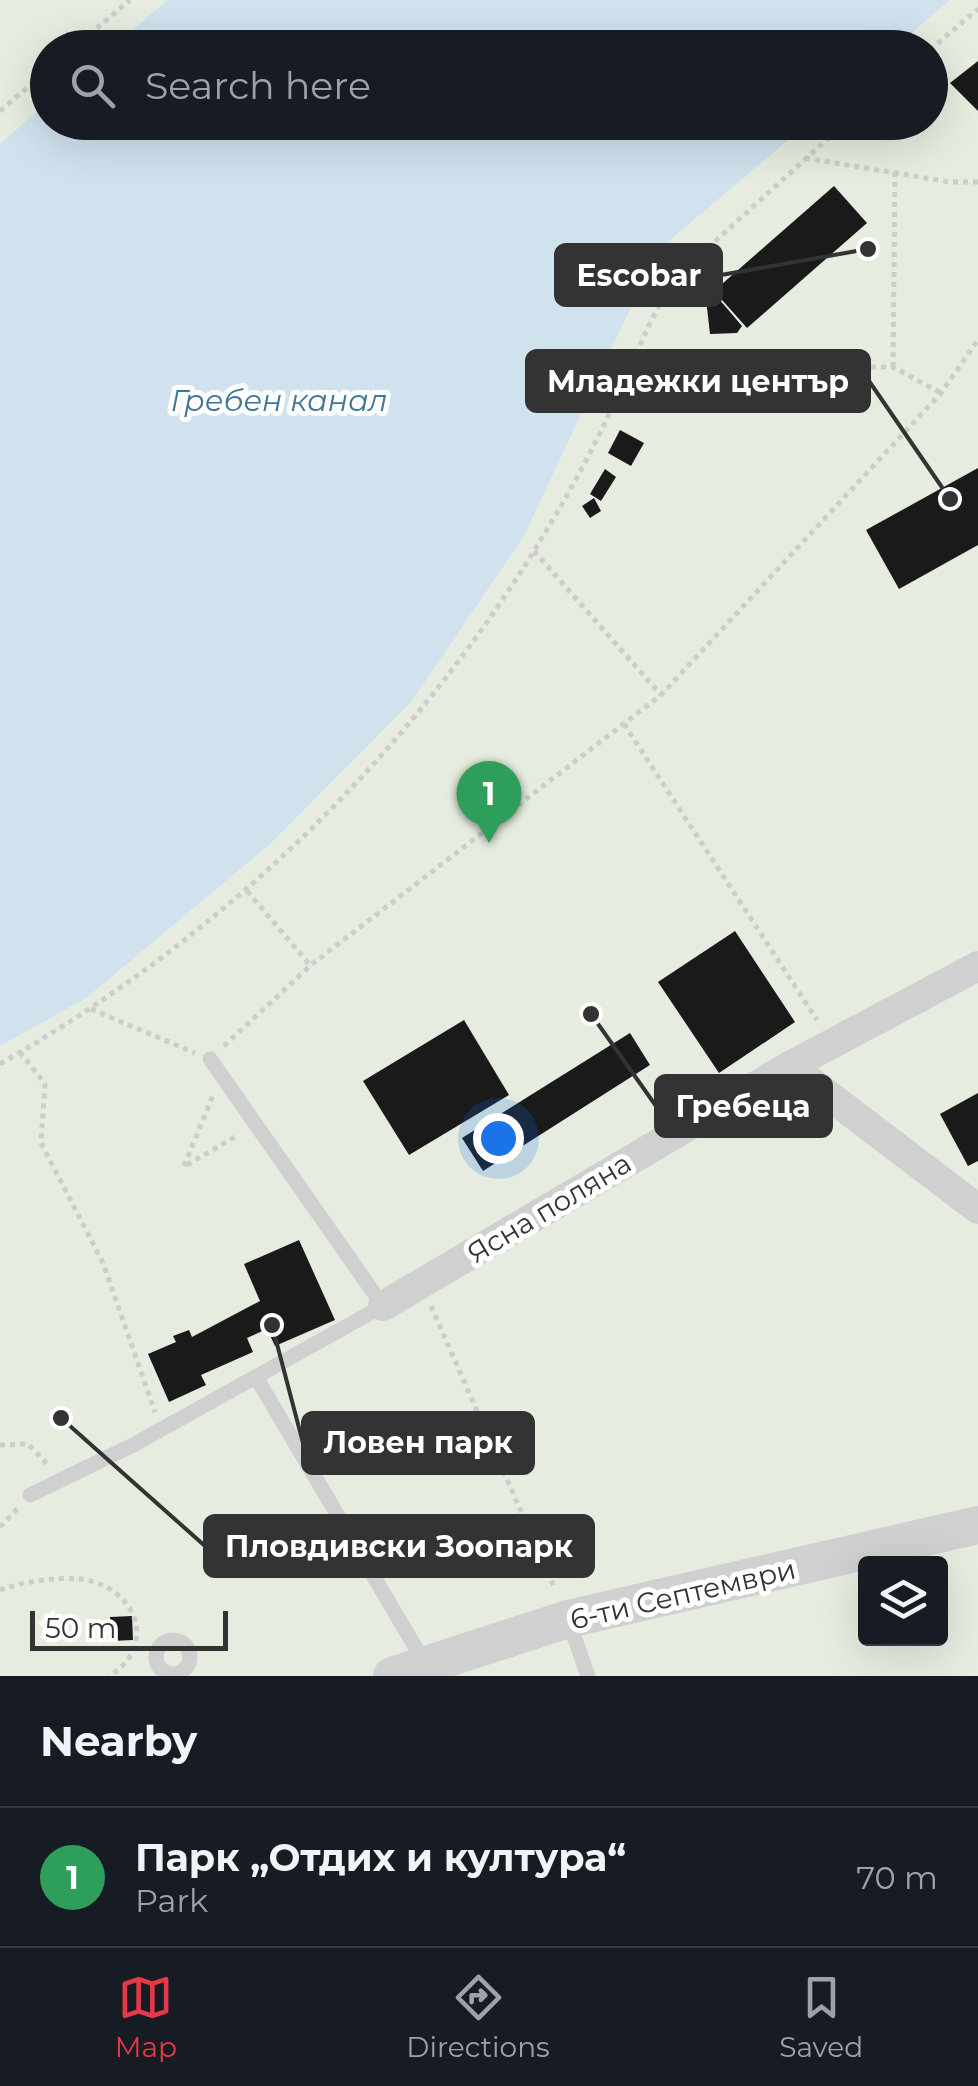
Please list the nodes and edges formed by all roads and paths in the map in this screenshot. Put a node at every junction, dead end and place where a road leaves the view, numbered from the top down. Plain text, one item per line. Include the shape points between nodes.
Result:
1 (130, 0) edge
2 (978, 9) edge
3 (95, 30) edge
4 (948, 35) edge
5 (30, 85) edge
6 (0, 111) edge
7 (826, 140) edge
8 (805, 158) junction
9 (895, 172) junction
10 (978, 182) edge
11 (978, 340) edge
12 (630, 367) junction
13 (893, 367) junction
14 (941, 393) junction
15 (534, 552) junction
16 (661, 695) junction
17 (624, 724) junction
18 (247, 891) junction
19 (311, 965) junction
20 (978, 966) edge
21 (91, 1009) junction
22 (833, 1043) junction
23 (20, 1052) junction
24 (210, 1059) junction
25 (0, 1064) edge
26 (790, 1066) junction
27 (221, 1074) junction
28 (257, 1124) junction
29 (978, 1209) edge
30 (421, 1284) junction
31 (383, 1306) junction
32 (256, 1377) junction
33 (162, 1430) junction
34 (0, 1445) edge
35 (62, 1479) junction
36 (30, 1494) dead end
37 (978, 1526) edge
38 (0, 1590) edge
39 (568, 1620) junction
40 (409, 1670) edge
41 (109, 1676) edge
42 (588, 1676) edge

1 - 3 path
2 - 4 path
5 - 6 path
7 - 8 path
8 - 9 path
8 - 12 path via 676,277
9 - 10 path
9 - 13 path
11 - 14 path
12 - 13 path
12 - 15 path
13 - 14 path
14 - 16 path
15 - 16 path
15 - 18 path via 391,745
16 - 17 path
17 - 19 path
17 - 22 path
18 - 19 path
18 - 21 path
19 - 24 path
20 - 22 street, Ясна поляна
21 - 23 path
21 - 24 path
22 - 26 street, Ясна поляна
23 - 25 path
23 - 33 path via 45,1084 41,1143 104,1263
24 - 27 lane
26 - 29 street
26 - 30 street, Ясна поляна
27 - 28 lane
27 - 28 path via 184,1166
28 - 31 lane
30 - 31 street, Ясна поляна
30 - 39 path
31 - 32 lane
32 - 33 lane
32 - 40 lane
33 - 35 lane
34 - 35 path via 28,1444
35 - 36 lane
37 - 39 street, 6-ти Септември
38 - 41 path via 80,1579 126,1599 138,1618 139,1638 124,1667
39 - 40 street, 6-ти Септември
39 - 42 lane

